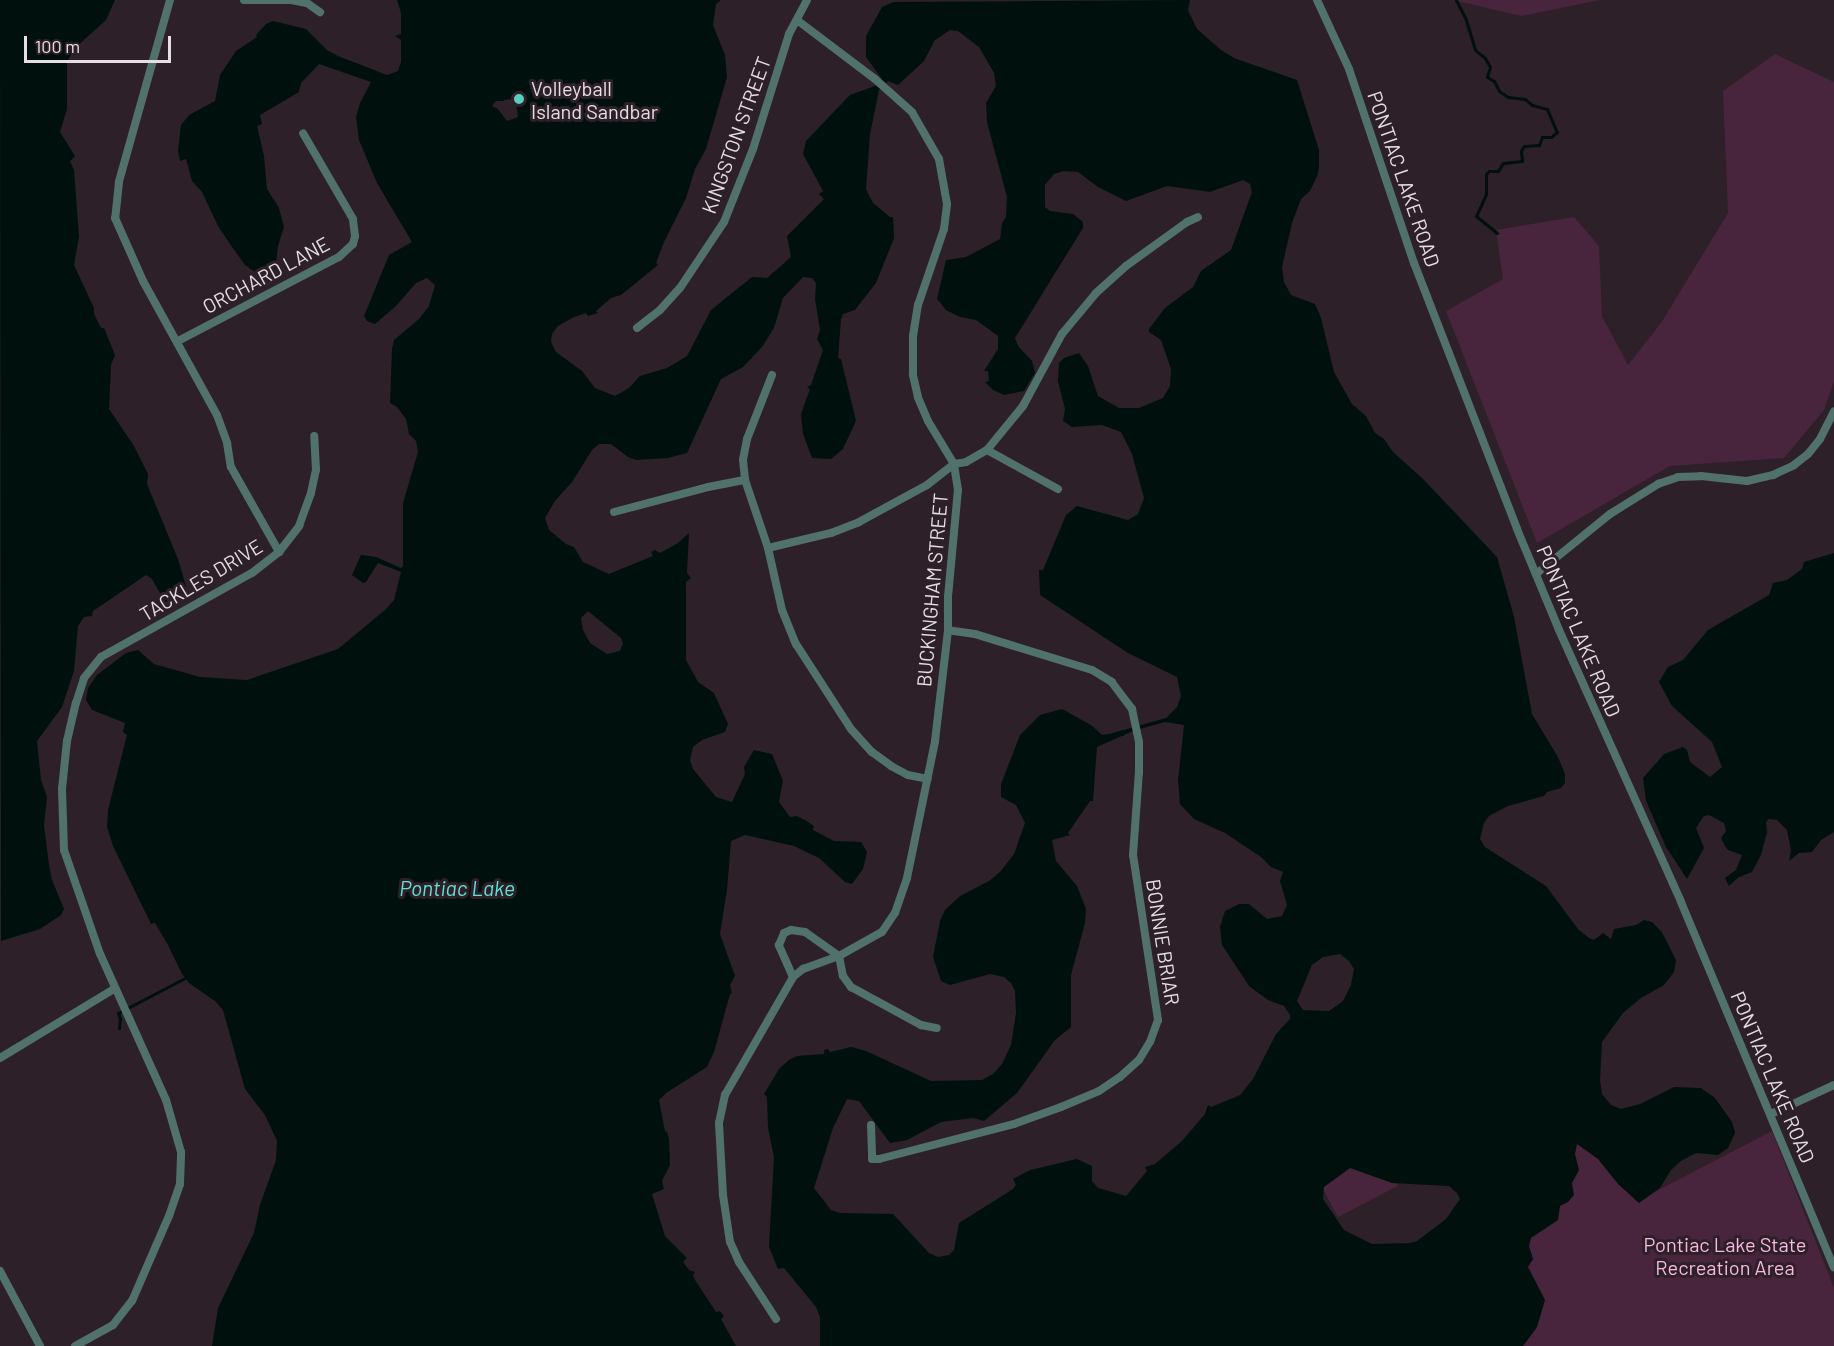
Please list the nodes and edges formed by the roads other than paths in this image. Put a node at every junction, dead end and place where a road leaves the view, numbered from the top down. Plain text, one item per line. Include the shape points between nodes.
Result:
1 (170, 0) edge
2 (244, 0) edge
3 (290, 0) edge
4 (807, 0) edge
5 (1317, 0) edge
6 (320, 12) dead end
7 (797, 20) junction
8 (303, 132) dead end
9 (1198, 217) dead end
10 (637, 328) dead end
11 (178, 341) junction
12 (772, 375) dead end
13 (1834, 411) edge
14 (314, 436) dead end
15 (987, 450) junction
16 (954, 464) junction
17 (745, 480) junction
18 (1058, 489) dead end
19 (614, 512) dead end
20 (768, 548) junction
21 (279, 552) junction
22 (1536, 574) junction
23 (948, 630) junction
24 (928, 779) junction
25 (839, 956) junction
26 (794, 977) junction
27 (114, 989) junction
28 (937, 1028) dead end
29 (0, 1058) edge
30 (1834, 1085) edge
31 (1771, 1114) junction
32 (871, 1125) dead end
33 (1834, 1266) edge
34 (0, 1271) edge
35 (776, 1319) dead end
36 (40, 1346) edge
37 (75, 1346) edge

1 - 11 street, TACKLES DRIVE via 119,182 115,218 143,281
2 - 3 street
3 - 6 street via 307,3
4 - 7 street, KINGSTON STREET
5 - 22 street, PONTIAC LAKE ROAD via 1349,69 1414,263
7 - 10 street, KINGSTON STREET via 724,222 680,288
7 - 16 street, BUCKINGHAM STREET via 912,112 939,159 947,204 944,229 918,305 912,357 918,397
8 - 11 street, ORCHARD LANE via 353,219 356,236 352,244 339,257
9 - 15 street via 1126,266 1096,293 1062,334 1023,406
11 - 21 street, TACKLES DRIVE via 217,415 231,467
12 - 17 street via 747,439
13 - 22 street via 1820,439 1794,465 1747,481 1701,476 1678,477 1658,484 1610,514
14 - 21 street via 316,470 311,493 299,526
15 - 16 street
15 - 18 street
16 - 20 street via 918,490 859,522
16 - 23 street, BUCKINGHAM STREET via 958,499
17 - 19 street
17 - 20 street
20 - 24 street via 782,610 796,644 834,706 872,752 908,775
21 - 27 street, TACKLES DRIVE via 252,573 101,657 84,678 67,741 62,789 63,841 77,892
22 - 31 street, PONTIAC LAKE ROAD
23 - 24 street, BUCKINGHAM STREET
23 - 32 street, BONNIE BRIAR via 975,634 1092,670 1112,682 1132,709 1139,772 1133,855 1158,1020 1145,1051 1120,1077 1099,1091 1014,1124 872,1159
24 - 25 street, BUCKINGHAM STREET via 907,878 895,912 882,932
25 - 26 street, BUCKINGHAM STREET via 803,969
25 - 26 street via 805,932 784,933 779,945
25 - 28 street via 843,976 851,987 921,1025
26 - 35 street via 725,1095 719,1123 730,1242
27 - 29 street
27 - 37 street, TACKLES DRIVE via 175,1127 181,1152 180,1184 132,1301 113,1325
30 - 31 street
31 - 33 street, PONTIAC LAKE ROAD
34 - 36 street

